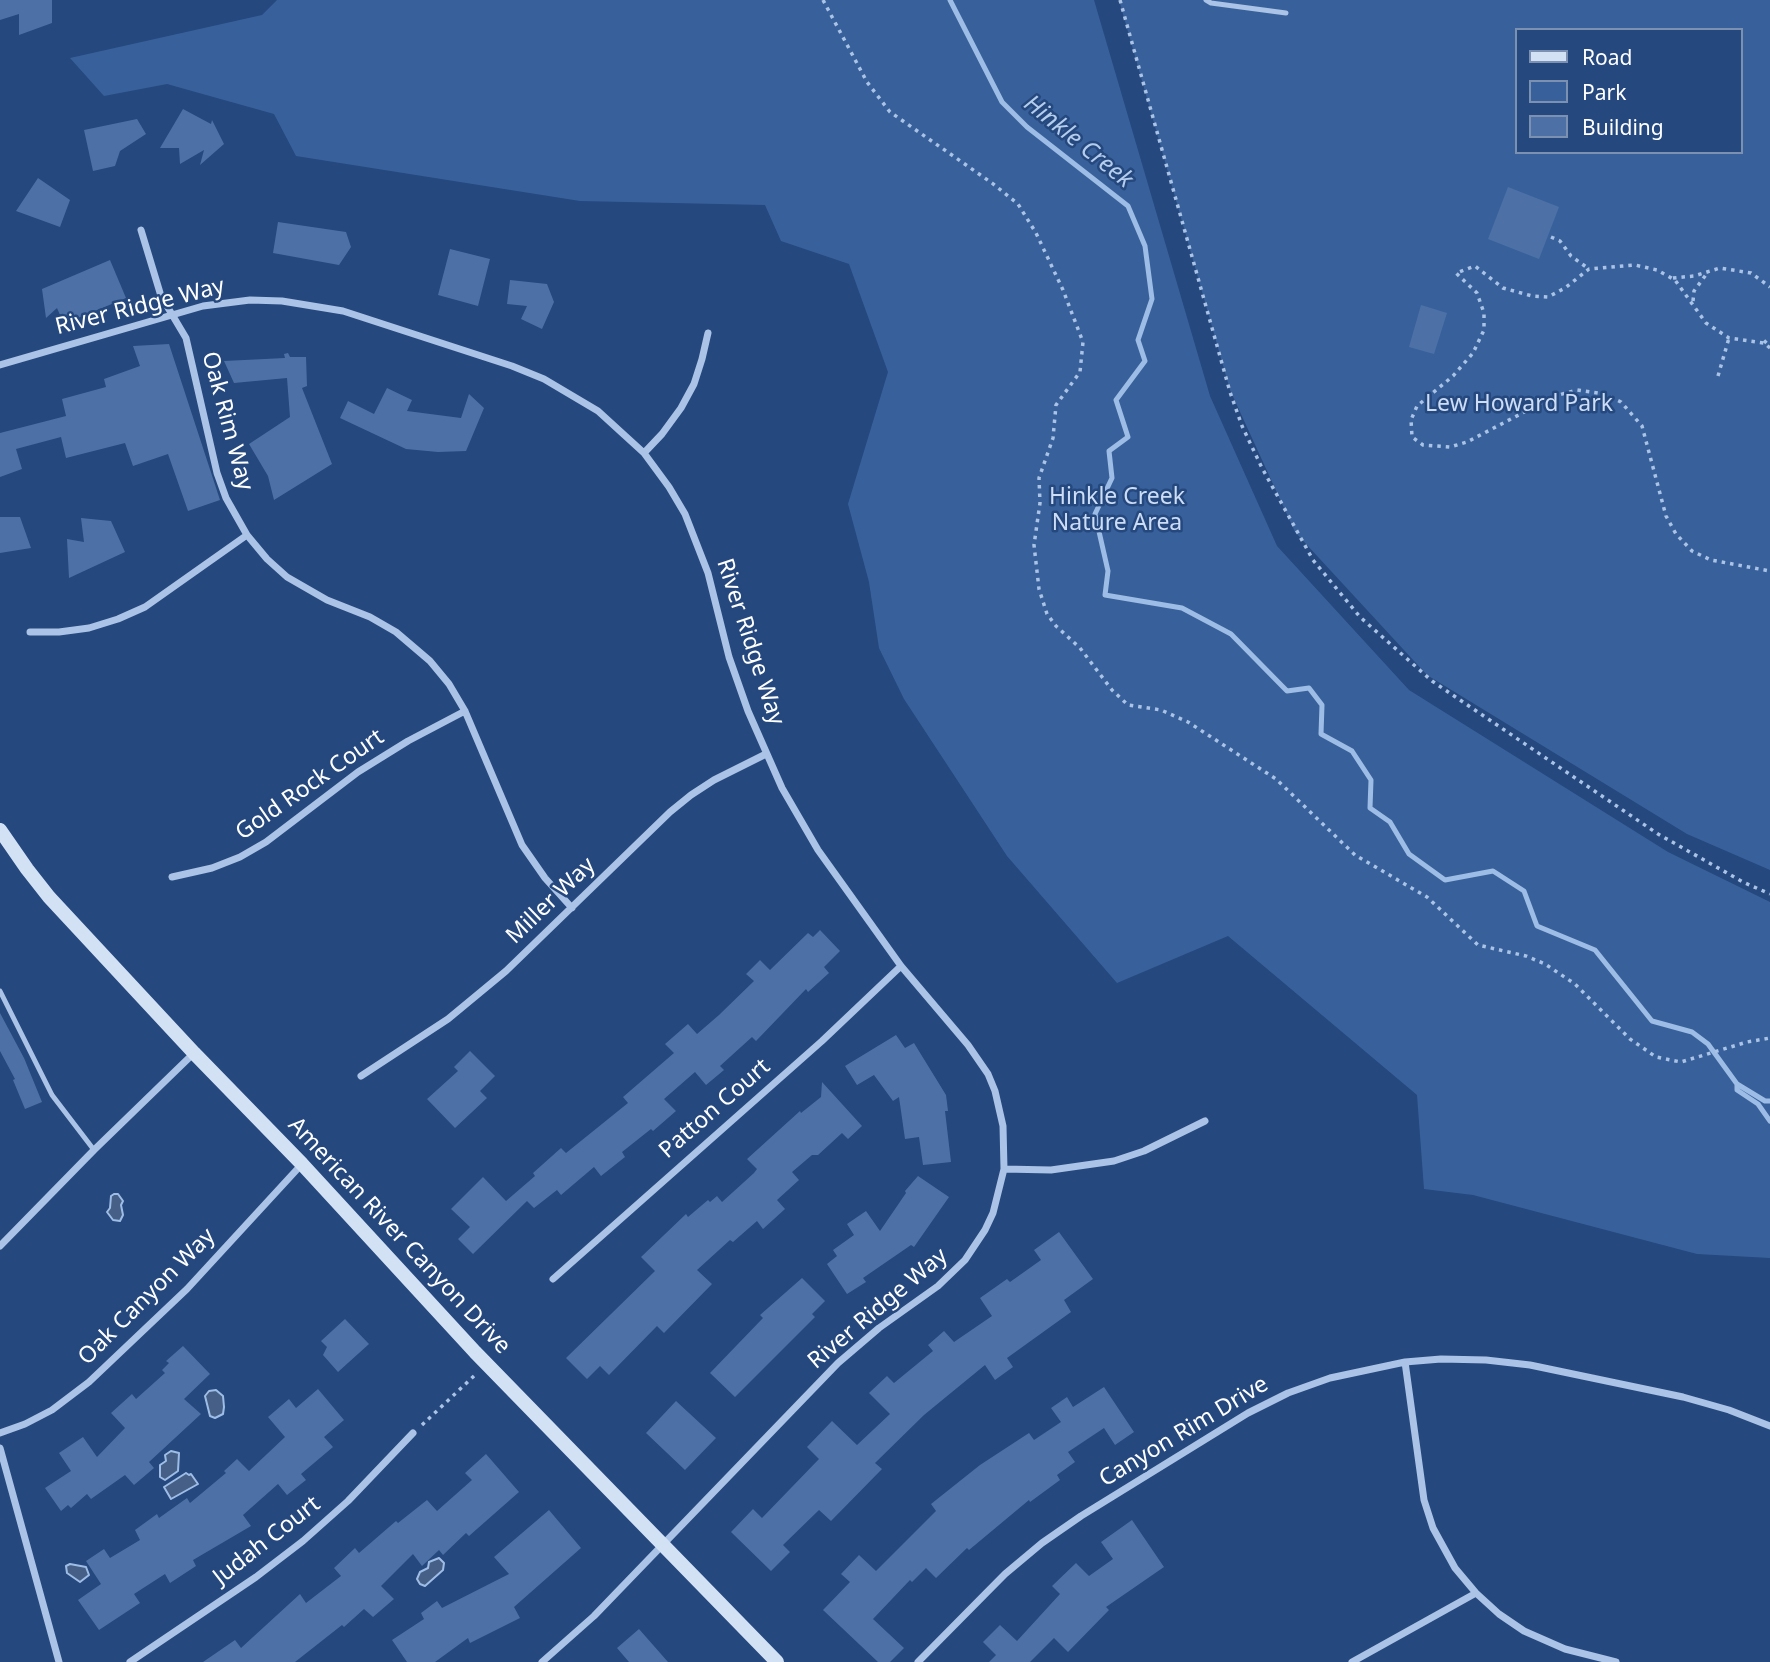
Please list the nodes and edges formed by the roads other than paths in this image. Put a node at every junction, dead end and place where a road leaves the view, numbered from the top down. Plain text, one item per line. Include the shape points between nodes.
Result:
1 (1206, 0) edge
2 (1286, 13) dead end
3 (141, 230) dead end
4 (172, 315) junction
5 (708, 333) dead end
6 (0, 365) edge
7 (644, 453) junction
8 (247, 535) junction
9 (30, 632) dead end
10 (465, 711) junction
11 (766, 754) junction
12 (0, 830) edge
13 (172, 877) dead end
14 (572, 908) junction
15 (901, 966) junction
16 (0, 991) edge
17 (194, 1053) junction
18 (361, 1076) dead end
19 (1205, 1121) dead end
20 (94, 1150) junction
21 (302, 1164) junction
22 (1004, 1169) junction
23 (1, 1242) edge
24 (553, 1279) dead end
25 (1405, 1362) junction
26 (1770, 1426) edge
27 (0, 1433) edge
28 (413, 1433) road end
29 (0, 1448) edge
30 (663, 1545) junction
31 (1476, 1593) junction
32 (59, 1662) edge
33 (130, 1662) edge
34 (542, 1662) edge
35 (776, 1662) edge
36 (918, 1662) edge
37 (1352, 1662) edge
38 (1616, 1662) edge

1 - 2 lane
3 - 4 street, Oak Rim Way via 161,296
4 - 6 street, River Ridge Way
4 - 7 street, River Ridge Way via 250,300 282,300 343,311 544,379 598,411
4 - 8 street, Oak Rim Way via 186,338 217,472
5 - 7 street via 694,384 681,408
7 - 11 street, River Ridge Way via 669,487 698,543 729,657
8 - 9 street via 145,607 89,628
8 - 10 street, Oak Rim Way via 298,584 370,617 408,641 449,684
10 - 13 street, Gold Rock Court via 358,772 266,842 212,868
10 - 14 street, Oak Rim Way via 522,845
11 - 14 street, Miller Way via 691,795
11 - 15 street, River Ridge Way via 818,850
12 - 17 main road, American River Canyon Drive via 49,897
14 - 18 street, Miller Way via 448,1019
15 - 22 street, River Ridge Way via 988,1074 1003,1126
15 - 24 street, Patton Court
16 - 20 lane via 52,1096
17 - 20 street
17 - 21 main road, American River Canyon Drive
19 - 22 street via 1144,1152 1114,1161 1051,1170
20 - 23 street
21 - 27 street, Oak Canyon Way via 187,1289 89,1382 52,1410
21 - 30 main road, American River Canyon Drive via 486,1364
22 - 30 street, River Ridge Way via 993,1213 965,1260 838,1363
25 - 26 street, Canyon Rim Drive via 1486,1360 1530,1365 1683,1397
25 - 31 street via 1424,1500 1440,1542
25 - 36 street, Canyon Rim Drive via 1330,1378 1288,1393 1129,1486 1052,1536 1005,1574
28 - 33 street, Judah Court via 303,1541
29 - 32 street
30 - 34 street
30 - 35 main road, American River Canyon Drive
31 - 37 street
31 - 38 street via 1499,1614 1537,1637

